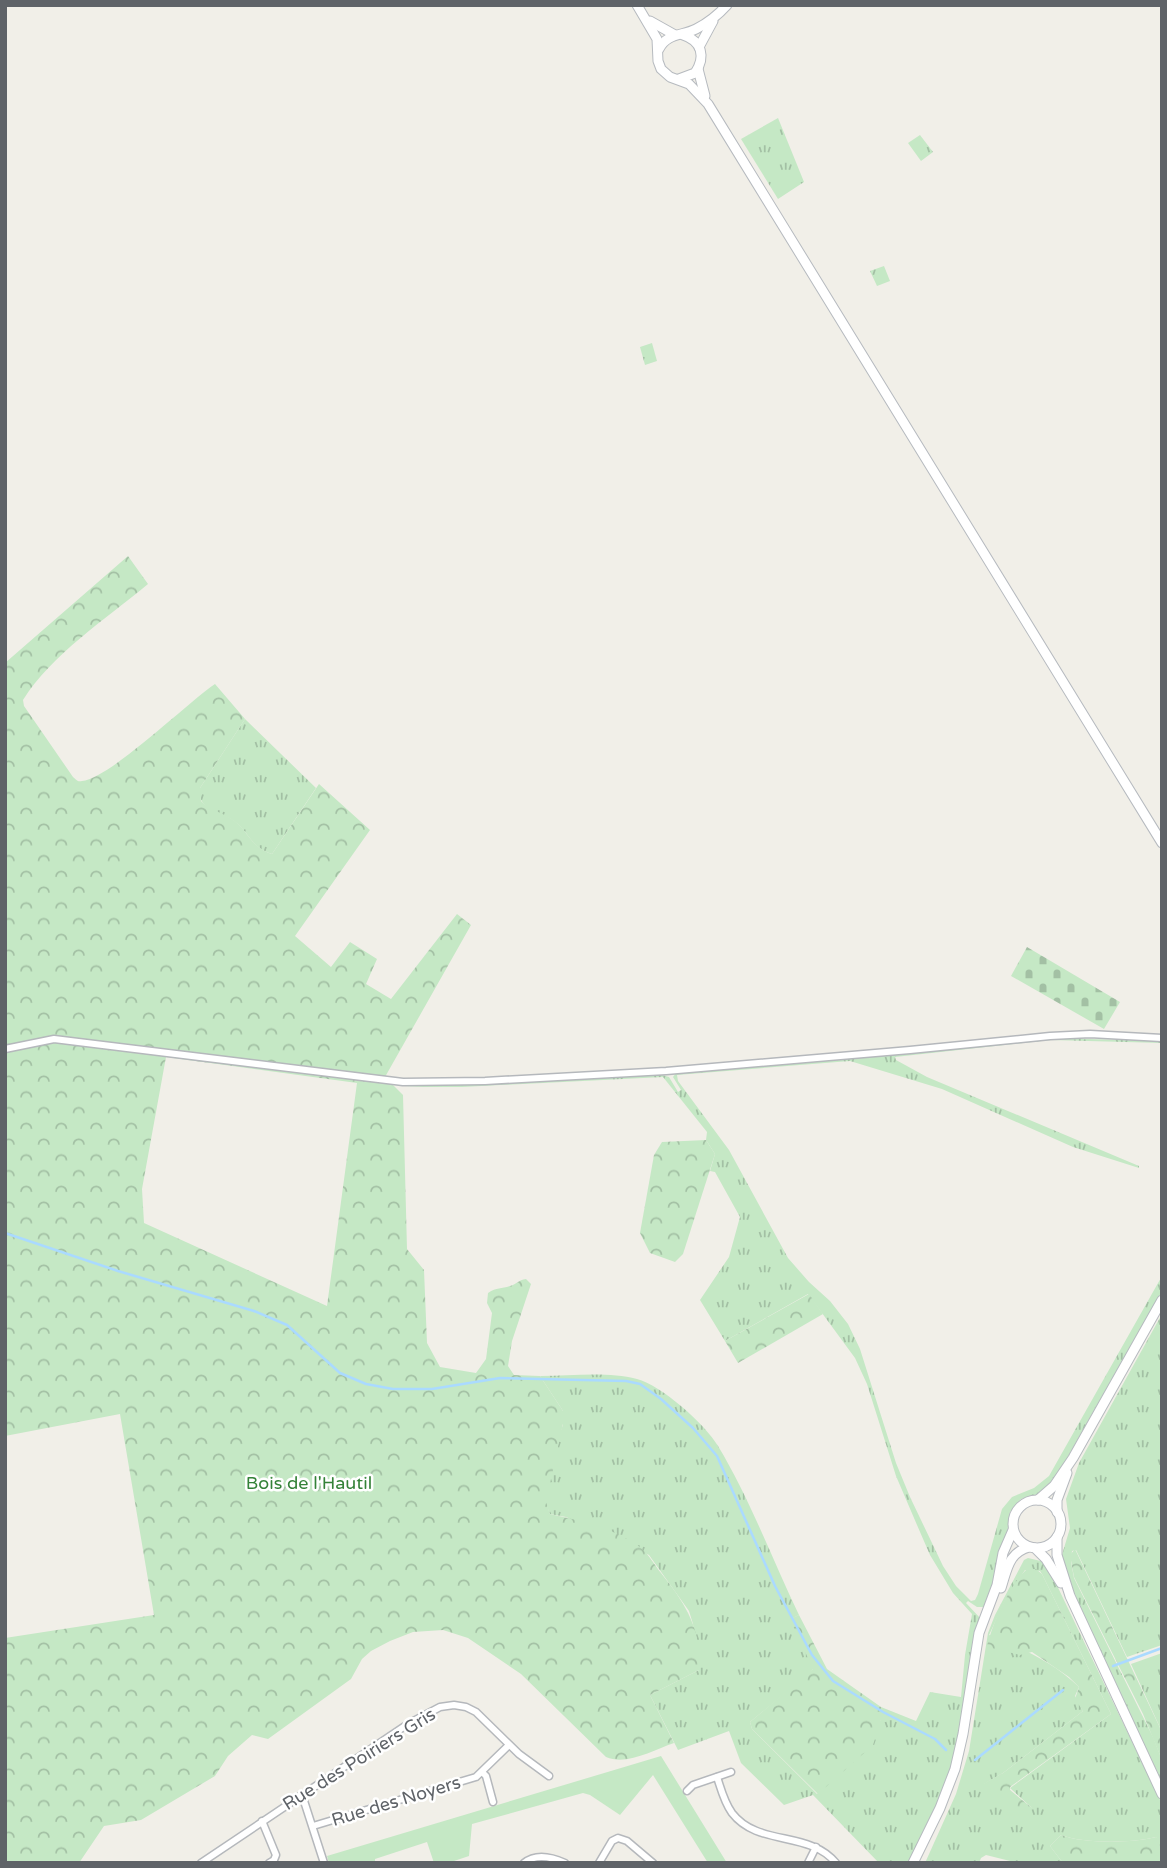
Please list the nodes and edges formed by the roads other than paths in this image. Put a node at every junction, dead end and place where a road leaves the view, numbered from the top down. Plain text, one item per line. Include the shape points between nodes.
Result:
1 (727, 5) edge
2 (640, 10) edge
3 (717, 16) junction
4 (679, 35) junction
5 (699, 47) junction
6 (659, 49) junction
7 (698, 69) junction
8 (679, 79) junction
9 (708, 104) junction
10 (1162, 843) edge
11 (1162, 1038) edge
12 (5, 1049) edge
13 (1162, 1300) edge
14 (1073, 1458) junction
15 (1038, 1500) junction
16 (1057, 1511) junction
17 (1013, 1530) junction
18 (1057, 1537) junction
19 (1032, 1548) junction
20 (1070, 1597) junction
21 (509, 1745) junction
22 (482, 1772) junction
23 (731, 1772) dead end
24 (548, 1776) dead end
25 (717, 1777) junction
26 (687, 1791) dead end
27 (1162, 1794) edge
28 (300, 1796) junction
29 (493, 1802) dead end
30 (262, 1821) junction
31 (313, 1826) junction
32 (816, 1847) junction
33 (201, 1863) edge
34 (270, 1863) edge
35 (324, 1863) edge
36 (524, 1863) edge
37 (565, 1863) edge
38 (599, 1863) edge
39 (653, 1863) edge
40 (808, 1863) edge
41 (836, 1863) edge
42 (913, 1863) edge
43 (920, 1863) edge

1 - 3 main road
2 - 4 main road via 661,29
2 - 6 main road
3 - 4 main road
3 - 5 main road
4 - 5 main road
4 - 6 main road via 666,39
5 - 7 main road
6 - 8 main road via 661,69
7 - 8 main road
7 - 9 main road
8 - 9 main road
9 - 10 main road
11 - 12 street via 1050,1036 666,1071 402,1082 54,1039
13 - 14 main road
14 - 15 main road
14 - 16 main road
15 - 16 main road
15 - 17 main road via 1017,1511
16 - 18 main road
17 - 19 main road
17 - 42 main road via 979,1633 955,1769
18 - 19 main road via 1050,1544
18 - 20 main road via 1057,1555
19 - 20 main road via 1046,1559
19 - 43 main road via 1010,1560 988,1618 979,1649 965,1749
20 - 27 main road
21 - 22 street, Rue des Noyers
21 - 24 street, Rue des Poiriers Gris
21 - 28 street, Rue des Poiriers Gris via 476,1712 448,1705 408,1724
22 - 29 street
22 - 31 street, Rue des Noyers
23 - 25 street
25 - 26 street
25 - 32 street via 729,1808 747,1826
28 - 30 street, Rue des Poiriers Gris
28 - 31 street
30 - 33 street, Rue des Poiriers Gris
30 - 34 street via 276,1855
31 - 35 street
32 - 40 street
32 - 41 street
36 - 37 street via 538,1857
38 - 39 street via 616,1839 624,1839 640,1857

